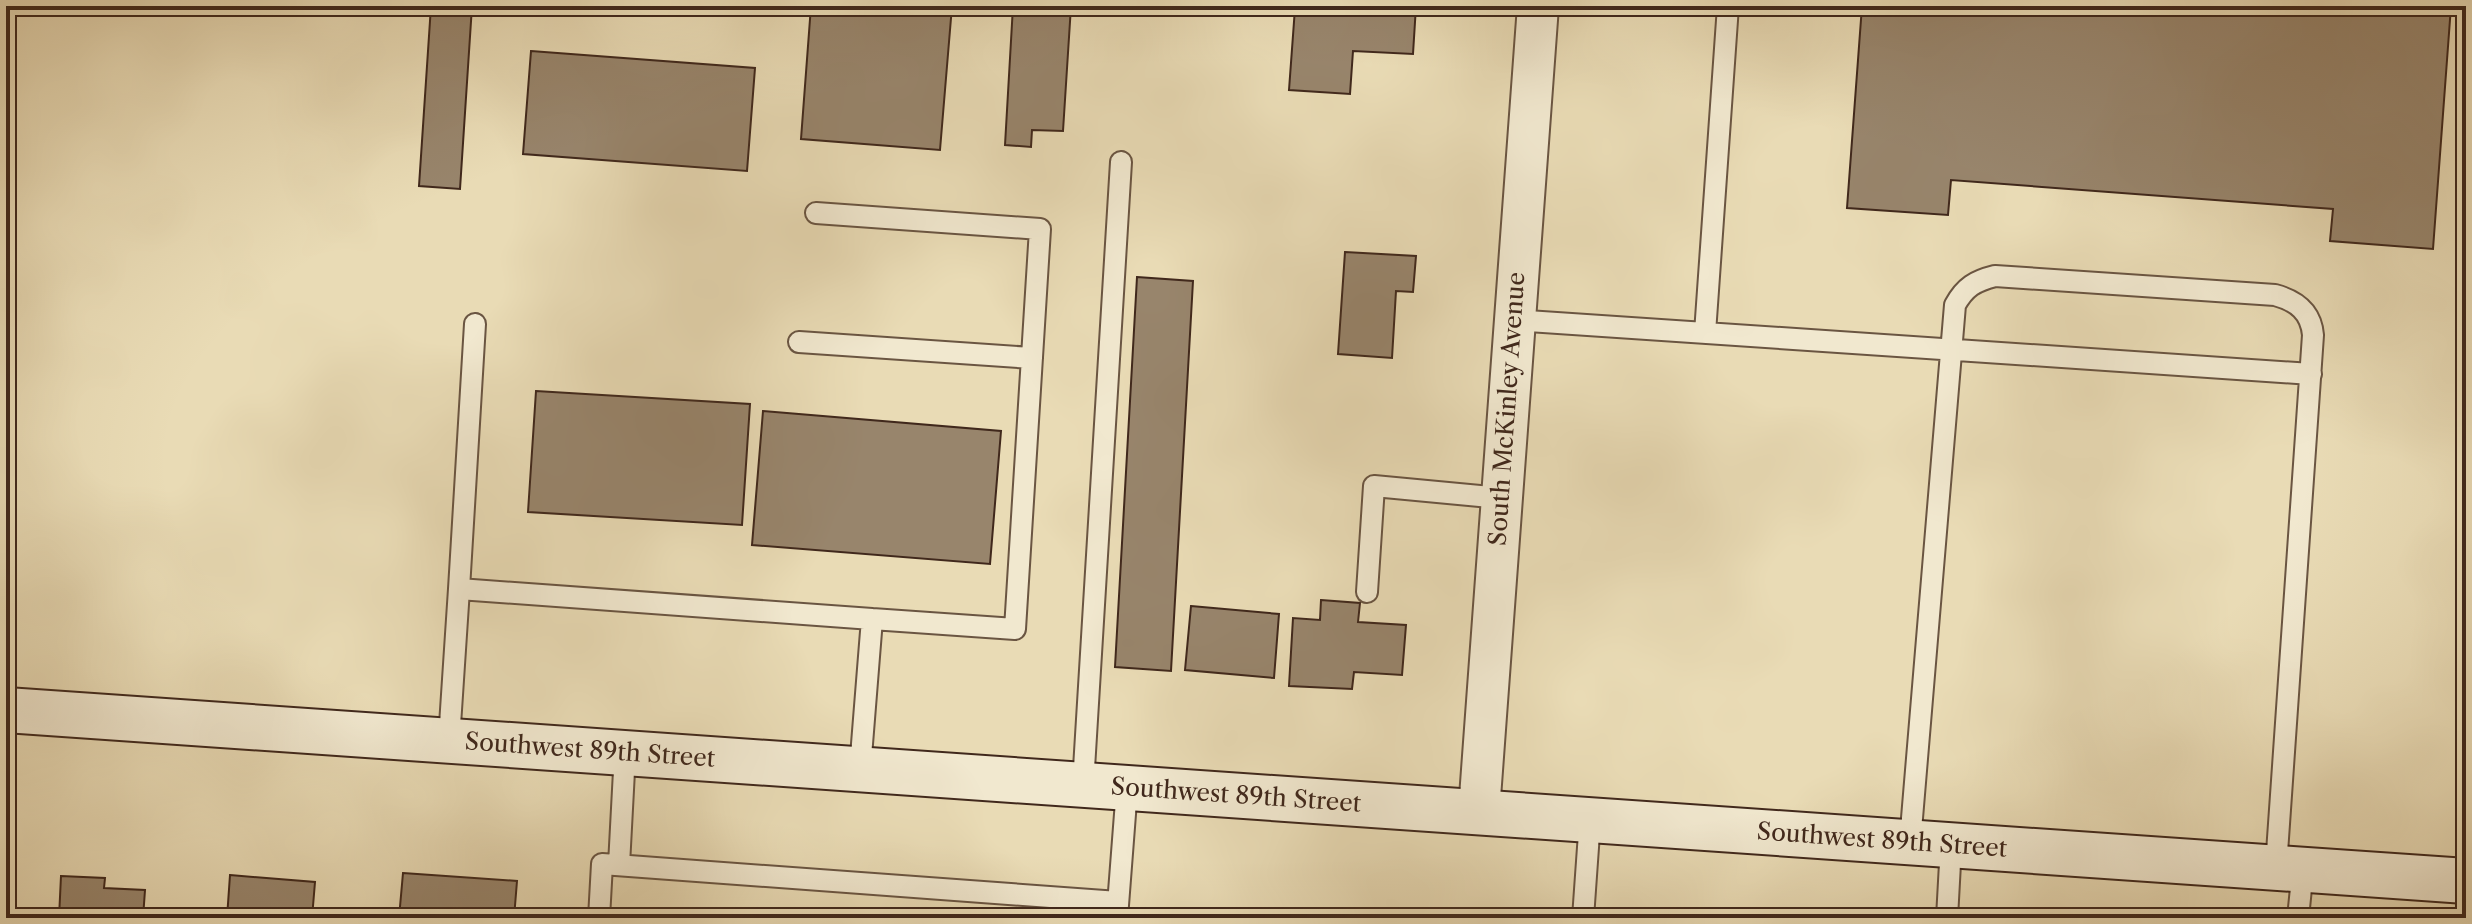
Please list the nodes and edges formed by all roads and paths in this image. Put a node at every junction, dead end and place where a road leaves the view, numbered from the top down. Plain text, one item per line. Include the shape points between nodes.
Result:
1 (1538, 6) edge
2 (1728, 6) edge
3 (1121, 162) dead end
4 (816, 213) dead end
5 (1514, 320) junction
6 (475, 324) dead end
7 (1705, 333) junction
8 (799, 342) dead end
9 (1951, 349) junction
10 (1032, 358) junction
11 (2311, 374) junction
12 (1501, 498) junction
13 (459, 589) junction
14 (1367, 592) dead end
15 (872, 619) junction
16 (6, 710) edge
17 (449, 740) junction
18 (625, 752) junction
19 (860, 769) junction
20 (1083, 785) junction
21 (1127, 788) junction
22 (1479, 811) junction
23 (1590, 819) junction
24 (1931, 843) junction
25 (619, 865) junction
26 (2289, 868) junction
27 (2466, 881) edge
28 (1117, 910) edge
29 (599, 918) edge
30 (1583, 918) edge
31 (1947, 918) edge
32 (2298, 918) edge

1 - 5 street, South McKinley Avenue
2 - 7 lane
3 - 20 lane
4 - 10 lane via 1040,229
5 - 7 lane
5 - 12 street, South McKinley Avenue
6 - 13 lane
7 - 9 lane
8 - 10 lane
9 - 11 lane
9 - 11 lane via 1955,305 1962,293 1995,276 2259,294 2288,299 2308,315
9 - 24 lane
10 - 15 lane via 1015,629
11 - 26 lane
12 - 14 lane via 1374,486
12 - 22 street, South McKinley Avenue
13 - 15 lane
13 - 17 lane
15 - 19 lane
16 - 17 main road, Southwest 89th Street
17 - 18 main road, Southwest 89th Street
18 - 19 main road, Southwest 89th Street
18 - 25 lane
19 - 20 main road, Southwest 89th Street
20 - 21 main road, Southwest 89th Street
21 - 22 main road, Southwest 89th Street
21 - 28 lane
22 - 23 main road, Southwest 89th Street
23 - 24 main road, Southwest 89th Street
23 - 30 lane
24 - 26 main road, Southwest 89th Street
24 - 31 lane
25 - 28 lane
25 - 29 lane via 602,864
26 - 27 main road, Southwest 89th Street
26 - 32 lane

